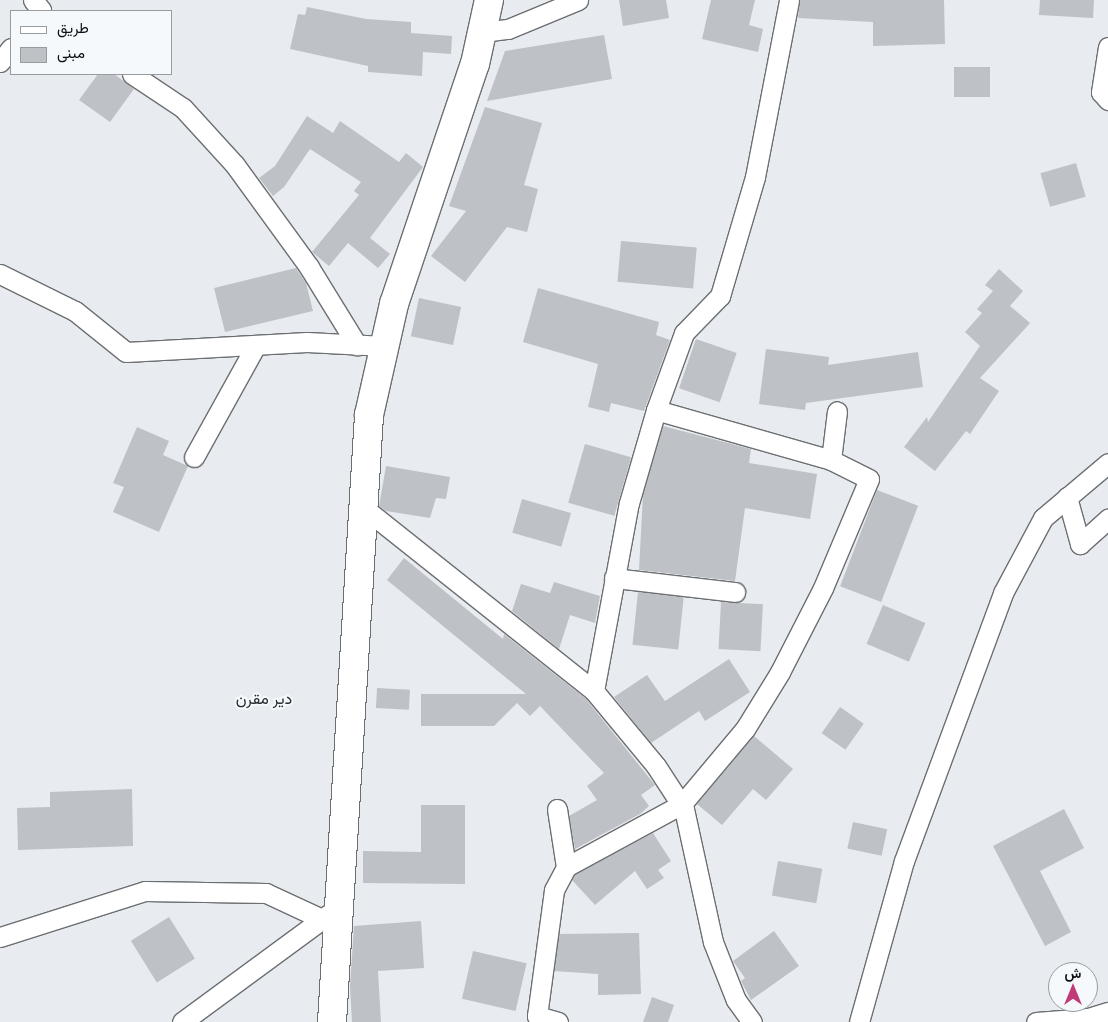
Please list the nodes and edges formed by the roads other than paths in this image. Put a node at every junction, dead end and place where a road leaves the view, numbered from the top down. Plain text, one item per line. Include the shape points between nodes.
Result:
1 (489, 0) edge
2 (578, 0) edge
3 (789, 0) edge
4 (482, 32) junction
5 (1108, 47) edge
6 (10, 49) edge
7 (0, 62) edge
8 (134, 75) edge
9 (1108, 100) edge
10 (0, 274) edge
11 (357, 345) junction
12 (385, 346) junction
13 (255, 347) junction
14 (656, 410) junction
15 (837, 411) dead end
16 (194, 457) dead end
17 (831, 460) junction
18 (1108, 463) edge
19 (1067, 497) junction
20 (364, 508) junction
21 (1108, 520) edge
22 (614, 578) junction
23 (736, 592) dead end
24 (594, 691) junction
25 (682, 804) junction
26 (557, 809) dead end
27 (566, 867) junction
28 (331, 912) junction
29 (0, 937) edge
30 (1108, 1012) edge
31 (182, 1022) edge
32 (332, 1022) edge
33 (557, 1022) edge
34 (752, 1022) edge
35 (859, 1022) edge
36 (1036, 1022) edge

1 - 4 street
2 - 4 street via 508,28
3 - 14 street via 755,177 720,296 684,333
4 - 12 street via 475,64 394,304
5 - 9 street via 1101,92
6 - 7 street
8 - 11 street via 184,108 235,165 309,267
10 - 13 street via 74,311 126,352
11 - 12 street
11 - 13 street via 307,342
12 - 20 street via 369,415
13 - 16 street
14 - 17 street
14 - 22 street via 630,503
15 - 17 street
17 - 25 street via 870,479 823,588 780,672 745,729
18 - 19 street
19 - 21 street via 1080,544
19 - 35 street via 1043,518 1003,593 904,861
20 - 24 street
20 - 28 street
22 - 23 street
22 - 24 street
24 - 25 street via 656,766
25 - 27 street
25 - 34 street via 713,942 736,1000
26 - 27 street
27 - 33 street via 554,890 537,1016
28 - 29 street via 266,892 145,891
28 - 31 street
28 - 32 street
30 - 36 street via 1088,1018

